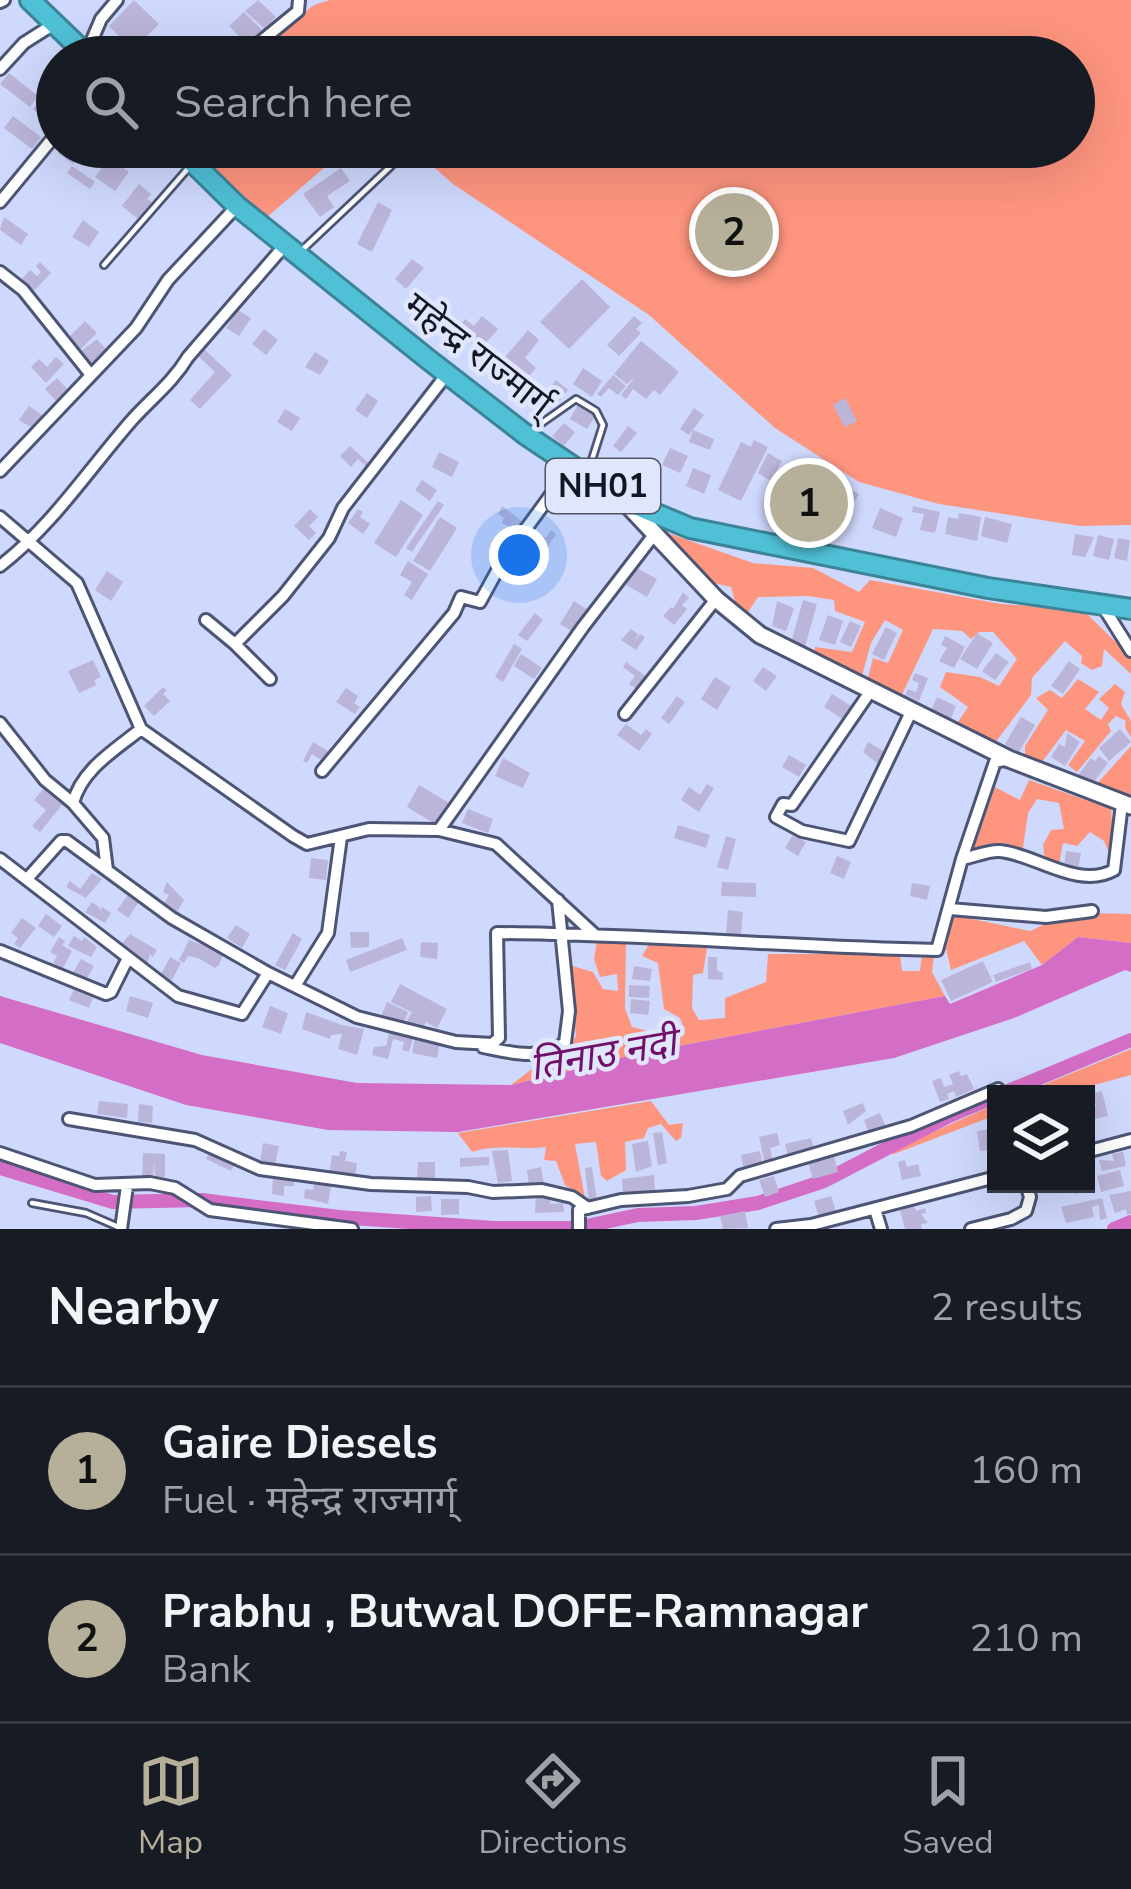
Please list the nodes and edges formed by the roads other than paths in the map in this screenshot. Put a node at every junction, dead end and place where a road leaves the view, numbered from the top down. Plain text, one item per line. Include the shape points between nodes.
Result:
1 (30, 0) edge
2 (117, 0) edge
3 (298, 0) edge
4 (54, 23) junction
5 (67, 36) edge
6 (95, 36) edge
7 (267, 36) edge
8 (0, 69) edge
9 (36, 158) edge
10 (189, 168) edge
11 (198, 168) edge
12 (388, 168) edge
13 (0, 202) edge
14 (237, 206) junction
15 (291, 249) junction
16 (104, 265) dead end
17 (0, 272) edge
18 (447, 374) junction
19 (91, 375) junction
20 (526, 435) junction
21 (0, 471) edge
22 (580, 471) junction
23 (622, 500) junction
24 (0, 517) edge
25 (653, 536) junction
26 (26, 541) junction
27 (0, 566) edge
28 (716, 599) junction
29 (1102, 604) junction
30 (1131, 609) edge
31 (206, 620) dead end
32 (235, 644) junction
33 (1131, 651) edge
34 (270, 680) dead end
35 (872, 689) junction
36 (911, 712) junction
37 (625, 713) dead end
38 (0, 723) edge
39 (141, 729) junction
40 (1009, 759) junction
41 (322, 772) dead end
42 (74, 803) junction
43 (1126, 805) edge
44 (440, 830) junction
45 (341, 837) junction
46 (0, 859) edge
47 (962, 859) junction
48 (107, 870) junction
49 (27, 879) junction
50 (558, 899) junction
51 (950, 909) junction
52 (1092, 911) dead end
53 (562, 934) junction
54 (594, 934) junction
55 (0, 951) edge
56 (127, 960) junction
57 (268, 973) junction
58 (295, 986) junction
59 (456, 1042) junction
60 (987, 1094) edge
61 (69, 1120) dead end
62 (1131, 1139) edge
63 (1095, 1149) edge
64 (0, 1153) edge
65 (987, 1179) edge
66 (127, 1190) junction
67 (1029, 1193) edge
68 (32, 1203) dead end
69 (584, 1209) junction
70 (875, 1209) junction
71 (122, 1229) edge
72 (352, 1229) edge
73 (579, 1229) edge
74 (776, 1229) edge
75 (881, 1229) edge
76 (971, 1229) edge

1 - 4 highway
2 - 6 street
3 - 7 street via 298,10
4 - 5 highway
4 - 8 street
9 - 13 street
10 - 16 lane
11 - 14 highway, महेन्द्र राज्मार्ग् / NH01
12 - 15 lane
14 - 15 highway, महेन्द्र राज्मार्ग् / NH01
14 - 19 street
15 - 18 highway, महेन्द्र राज्मार्ग् / NH01
15 - 26 street
17 - 19 street
18 - 20 highway, महेन्द्र राज्मार्ग् / NH01
18 - 32 street via 329,538
19 - 21 street
20 - 22 highway, महेन्द्र राज्मार्ग् / NH01
20 - 22 lane via 569,400 596,411 603,425
22 - 23 highway, महेन्द्र राज्मार्ग् / NH01
22 - 41 street via 503,560 480,602 461,597
23 - 25 street
23 - 29 highway, महेन्द्र राज्मार्ग् / NH01 via 690,528
24 - 26 street
25 - 28 street
25 - 44 street
26 - 27 street
26 - 39 street via 77,583
28 - 35 street via 760,635
28 - 37 street
29 - 30 highway, महेन्द्र राज्मार्ग् / NH01
29 - 33 street
31 - 32 street
32 - 34 street
35 - 36 street
35 - 36 street via 792,805 777,810 791,827 849,841
36 - 40 street
38 - 42 street
39 - 42 street via 85,775
39 - 45 street via 307,844
40 - 43 street
40 - 47 street via 995,762
42 - 48 street via 103,838
43 - 47 street via 1114,871 1103,876 1048,869 1000,850
44 - 45 street
44 - 50 street via 496,844
45 - 58 street via 328,933
46 - 49 street
47 - 51 street
48 - 49 street via 61,841
48 - 57 street
49 - 56 street
50 - 53 street
50 - 54 street
51 - 52 street via 1046,917
51 - 54 street via 937,950
53 - 54 street
53 - 59 street via 497,933 500,1038
53 - 59 street via 566,1042 524,1056
55 - 56 street via 106,994
56 - 57 street via 178,996 242,1014
57 - 58 street
58 - 59 street via 357,1016
60 - 69 street via 911,1126 740,1176 727,1189
61 - 69 street via 195,1140 260,1169 371,1184 542,1190
62 - 63 street
64 - 66 street
65 - 70 street
66 - 71 street
66 - 72 street via 150,1183 198,1206
67 - 76 street via 1026,1211
68 - 71 lane
69 - 73 street
70 - 74 street
70 - 75 street

